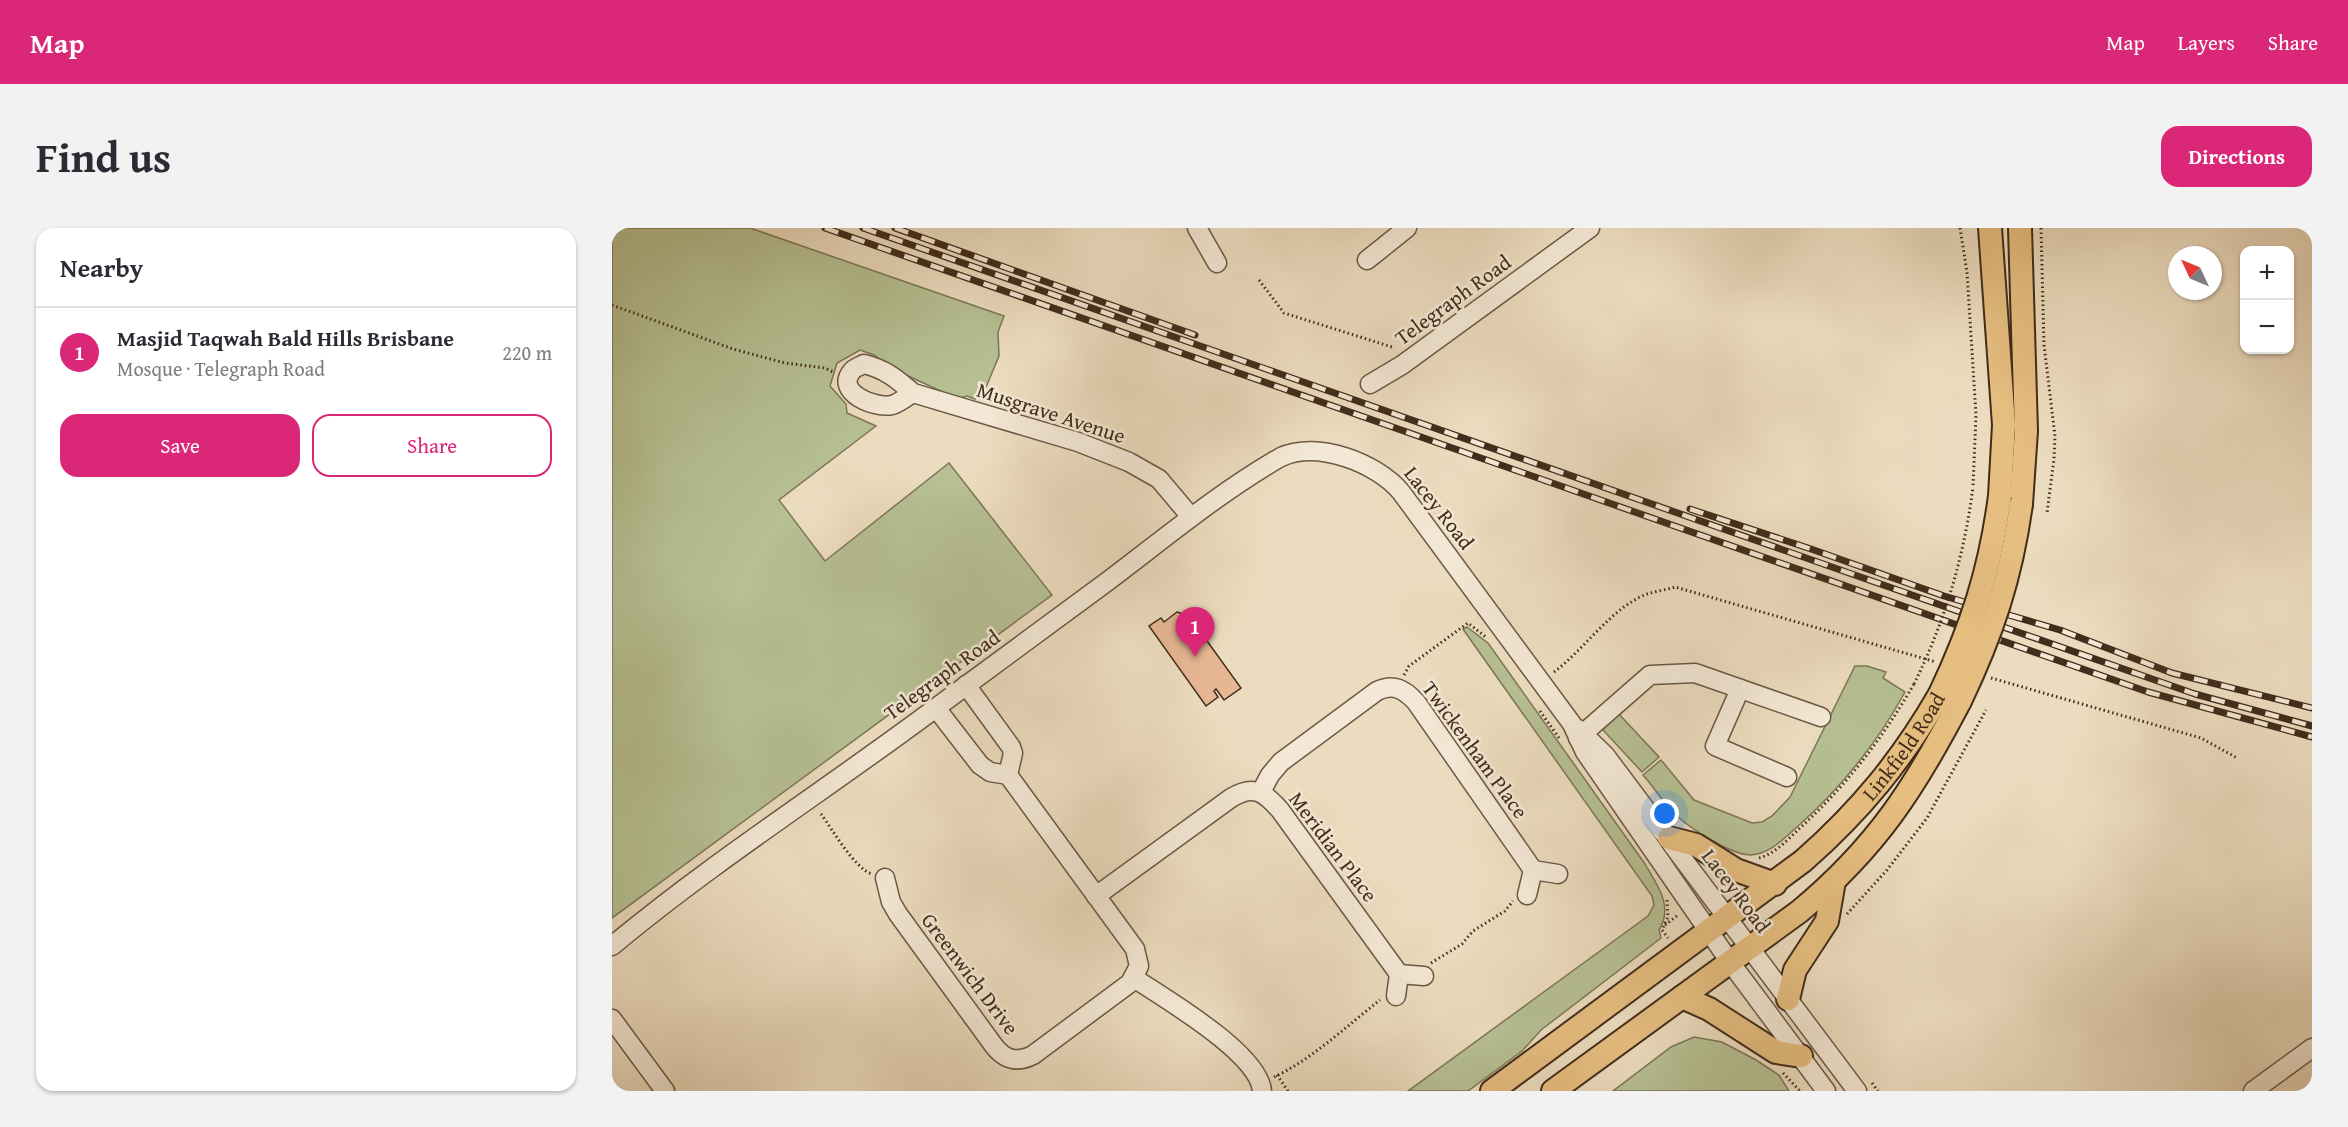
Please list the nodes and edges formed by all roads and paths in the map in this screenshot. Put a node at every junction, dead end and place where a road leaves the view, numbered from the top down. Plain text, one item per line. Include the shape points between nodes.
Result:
1 (1197, 228) edge
2 (1407, 228) edge
3 (1590, 228) edge
4 (1960, 228) edge
5 (1990, 228) edge
6 (2020, 228) edge
7 (2041, 228) edge
8 (1367, 260) dead end
9 (1217, 262) dead end
10 (1259, 280) dead end
11 (612, 305) edge
12 (1392, 348) dead end
13 (848, 379) junction
14 (1370, 384) dead end
15 (913, 393) junction
16 (1303, 450) joint
17 (2011, 500) junction
18 (2047, 513) dead end
19 (1191, 517) junction
20 (1468, 623) dead end
21 (1938, 663) dead end
22 (1983, 676) dead end
23 (1541, 681) junction
24 (966, 685) junction
25 (1399, 688) junction
26 (1740, 688) junction
27 (1950, 697) junction
28 (936, 708) junction
29 (1986, 710) dead end
30 (1821, 717) dead end
31 (1578, 732) junction
32 (2237, 758) dead end
33 (1008, 775) junction
34 (1787, 777) dead end
35 (1261, 792) junction
36 (821, 814) dead end
37 (1669, 838) junction
38 (1757, 858) dead end
39 (1533, 870) junction
40 (1558, 874) dead end
41 (885, 878) joint
42 (1834, 881) junction
43 (1775, 884) junction
44 (1527, 895) joint
45 (1096, 896) junction
46 (1728, 918) junction
47 (1843, 918) dead end
48 (1709, 932) junction
49 (612, 946) edge
50 (1749, 947) junction
51 (1730, 962) junction
52 (1399, 974) junction
53 (1424, 976) joint
54 (1134, 978) junction
55 (1396, 996) joint
56 (1682, 997) junction
57 (1788, 999) junction
58 (612, 1019) edge
59 (2312, 1048) edge
60 (1801, 1056) junction
61 (1277, 1075) junction
62 (1261, 1086) edge
63 (1864, 1087) edge
64 (665, 1091) edge
65 (1288, 1091) edge
66 (1492, 1091) edge
67 (1553, 1091) edge
68 (1826, 1091) edge
69 (1878, 1091) edge
70 (2253, 1091) edge

1 - 9 street
2 - 8 street
3 - 14 street, Telegraph Road via 1402,365
4 - 38 path, bridge via 1967,272 1976,415 1973,487 1951,595 1914,684 1880,740 1843,786 1781,846
5 - 17 main road, Linkfield Road
6 - 17 main road, Linkfield Road via 2026,431
7 - 18 path via 2044,345 2055,435
10 - 12 path via 1284,313
11 - 13 path via 733,349 785,363 825,368
13 - 15 street, Musgrave Avenue via 852,371 864,364 881,368
13 - 15 street via 854,394 870,405 892,405
15 - 19 street, Musgrave Avenue via 1078,442 1129,462 1159,479
16 - 19 street, Telegraph Road via 1272,462
16 - 23 street, Lacey Road via 1335,455 1389,478
17 - 27 main road, Linkfield Road, bridge via 1963,643
19 - 24 street, Telegraph Road
20 - 25 path via 1409,666
21 - 23 path via 1675,587 1646,594 1621,610 1575,656
22 - 32 path via 2201,738
23 - 31 street, Lacey Road
24 - 28 street, Telegraph Road
24 - 33 street via 1011,747
25 - 35 street, Twickenham Place via 1384,687 1377,691 1281,762
25 - 39 street, Twickenham Place via 1416,702
26 - 30 street
26 - 31 street via 1695,673 1650,675
26 - 34 street via 1715,746
27 - 42 main road, Linkfield Road via 1919,777 1870,843
27 - 43 main road, Linkfield Road via 1830,838
28 - 33 street via 980,765 990,772
28 - 49 street, Telegraph Road via 664,902
29 - 47 path via 1927,818
31 - 37 street, Lacey Road via 1605,755
31 - 48 street, Lacey Road via 1585,752
33 - 45 street
35 - 45 street, Meridian Place via 1247,790 1231,798
35 - 52 street, Meridian Place via 1280,810
36 - 41 path via 866,872
37 - 43 main road via 1696,845 1736,870
37 - 46 street, Lacey Road
39 - 40 street
39 - 44 street
41 - 54 street, Greenwich Drive via 898,914 994,1046 1011,1059 1033,1055
42 - 50 main road, Linkfield Road
42 - 57 main road via 1827,921 1795,970
43 - 46 main road, Linkfield Road
44 - 53 path via 1515,893 1513,903 1505,911 1473,931 1450,953 1427,964
45 - 54 street via 1138,954
46 - 48 main road, Linkfield Road
46 - 50 street, Lacey Road
48 - 51 street, Lacey Road
48 - 66 main road, Linkfield Road
50 - 51 main road, Linkfield Road
50 - 57 street, Lacey Road
51 - 56 main road, Linkfield Road
51 - 60 street, Lacey Road
52 - 53 street
52 - 55 street
54 - 62 street via 1221,1036
55 - 61 path via 1384,996
56 - 60 main road via 1709,1009 1776,1052
56 - 67 main road, Linkfield Road
57 - 63 street, Lacey Road
58 - 64 street
59 - 70 street
60 - 68 street, Lacey Road
61 - 62 path
61 - 65 path
63 - 69 path

